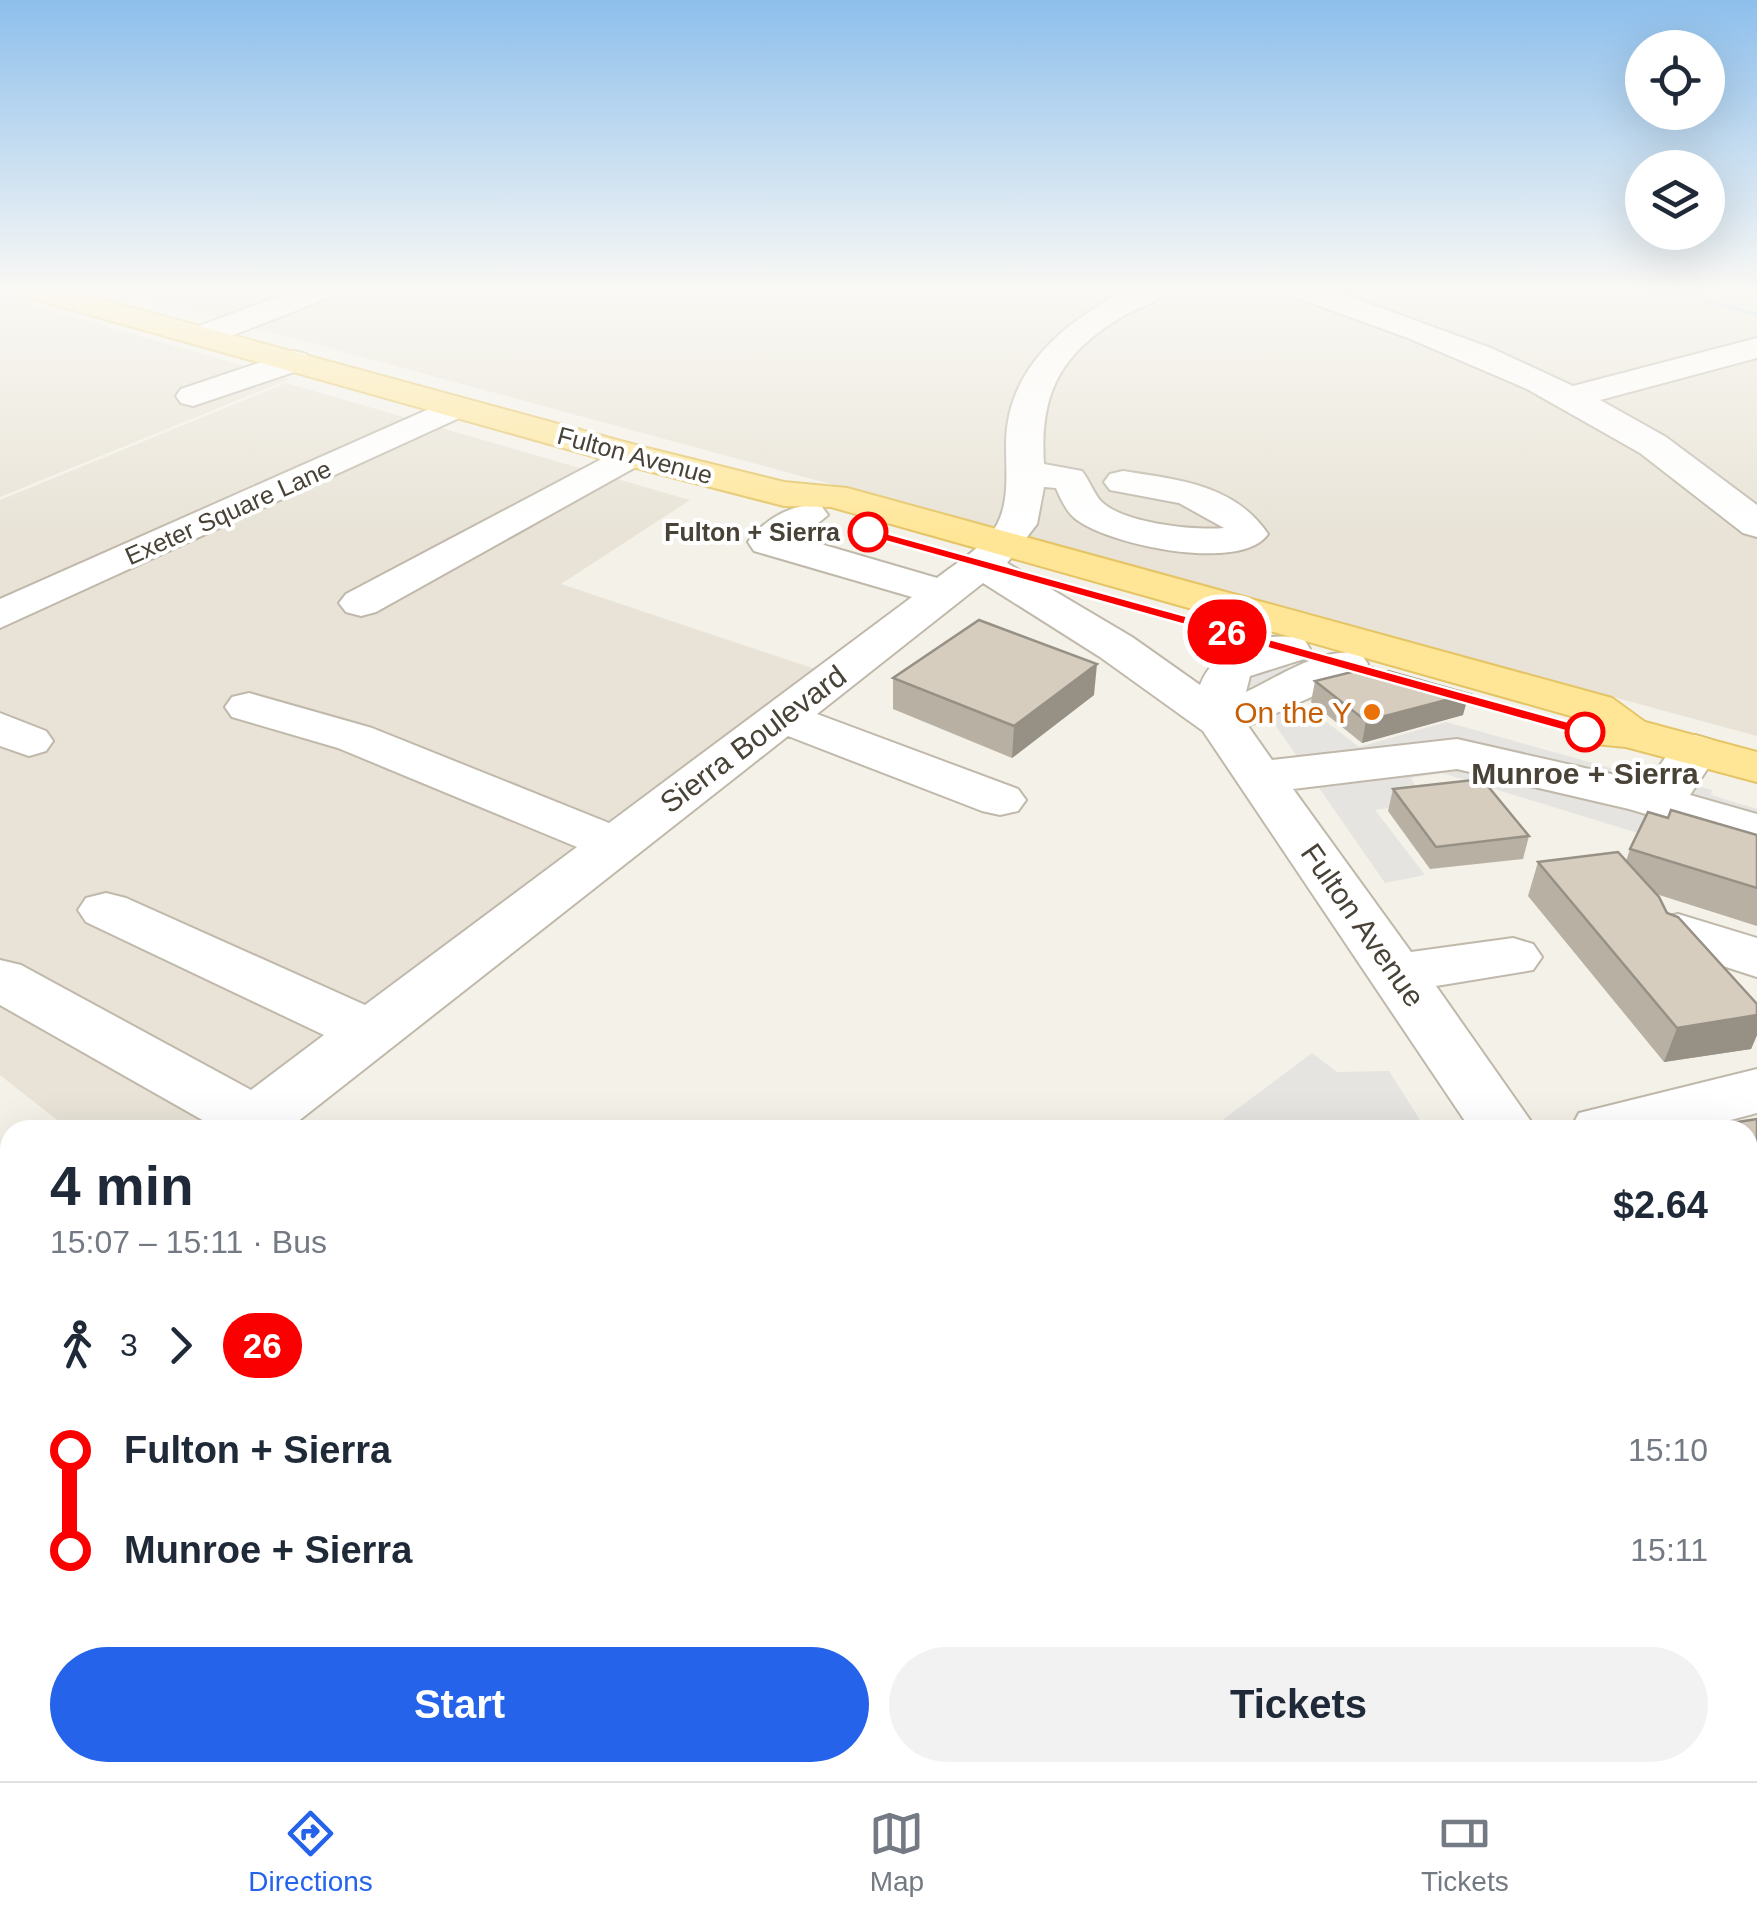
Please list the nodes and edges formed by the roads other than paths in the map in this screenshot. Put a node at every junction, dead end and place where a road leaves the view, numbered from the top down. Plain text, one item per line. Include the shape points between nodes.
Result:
1 (268, 370) edge
2 (326, 370) edge
3 (1043, 370) edge
4 (1513, 370) edge
5 (1671, 370) edge
6 (194, 396) dead end
7 (1571, 396) junction
8 (456, 407) junction
9 (630, 455) junction
10 (323, 468) junction
11 (1026, 473) junction
12 (1099, 480) dead end
13 (796, 505) junction
14 (1757, 525) edge
15 (187, 530) junction
16 (975, 566) junction
17 (361, 603) dead end
18 (11, 610) edge
19 (1288, 648) junction
20 (1344, 664) junction
21 (249, 708) dead end
22 (1242, 712) junction
23 (782, 717) junction
24 (1628, 732) junction
25 (1695, 750) junction
26 (1275, 759) junction
27 (1757, 767) edge
28 (1643, 796) junction
29 (1000, 800) dead end
30 (1757, 831) edge
31 (616, 844) junction
32 (106, 910) dead end
33 (1678, 932) edge
34 (1514, 957) dead end
35 (1757, 958) edge
36 (1396, 973) junction
37 (0, 979) edge
38 (370, 1032) junction
39 (1757, 1091) edge
40 (240, 1120) edge
41 (256, 1120) edge
42 (1498, 1120) edge
43 (1642, 1120) edge

1 - 6 street
2 - 8 main road, Fulton Avenue
3 - 11 street, Sierra Boulevard via 1025,422
4 - 7 street
5 - 7 street
7 - 14 street via 1668,453
8 - 9 main road, Fulton Avenue
8 - 10 street, Exeter Square Lane
9 - 13 main road, Fulton Avenue
9 - 17 street
10 - 15 street via 243,474 193,497
10 - 15 street via 336,500 266,532
11 - 12 street
11 - 16 street, Sierra Boulevard via 1016,528
13 - 16 main road, Fulton Avenue via 832,496
13 - 16 street via 768,542
15 - 18 street via 177,575 117,602
16 - 19 main road
16 - 22 street, Fulton Avenue
16 - 23 street, Sierra Boulevard
16 - 24 main road via 1595,708
19 - 20 main road
19 - 22 street via 1242,658 1227,669 1221,683
20 - 22 street
20 - 24 main road via 1585,732
21 - 31 street via 355,738
22 - 26 street, Fulton Avenue
23 - 29 street
23 - 31 street, Sierra Boulevard
24 - 25 main road
25 - 27 main road
25 - 28 street via 1668,790
26 - 28 street via 1334,772 1457,754
26 - 36 street, Fulton Avenue
28 - 30 street
31 - 38 street, Sierra Boulevard
32 - 38 street
33 - 35 street
34 - 36 street
36 - 42 street, Fulton Avenue
37 - 40 street
38 - 41 street, Sierra Boulevard
39 - 43 street

